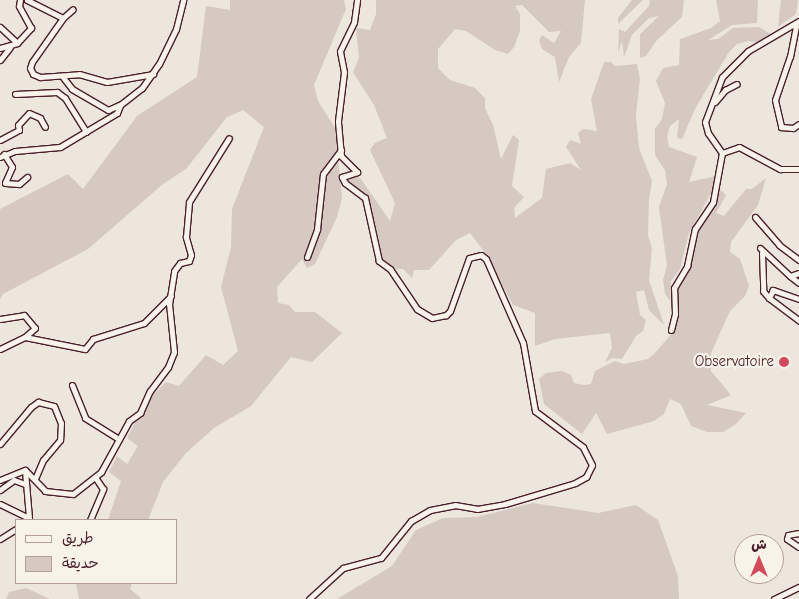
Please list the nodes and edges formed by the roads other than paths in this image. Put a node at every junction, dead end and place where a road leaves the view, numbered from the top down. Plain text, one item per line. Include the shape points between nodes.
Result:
1 (20, 0) edge
2 (27, 0) edge
3 (183, 0) edge
4 (357, 0) edge
5 (73, 9) dead end
6 (63, 18) junction
7 (798, 24) edge
8 (0, 28) edge
9 (17, 43) junction
10 (10, 47) junction
11 (0, 48) edge
12 (0, 60) edge
13 (153, 74) junction
14 (62, 76) junction
15 (737, 84) dead end
16 (15, 94) dead end
17 (120, 105) junction
18 (712, 106) junction
19 (799, 124) edge
20 (45, 127) dead end
21 (86, 132) junction
22 (229, 138) dead end
23 (0, 140) edge
24 (341, 150) junction
25 (722, 153) junction
26 (2, 155) edge
27 (799, 169) edge
28 (27, 177) dead end
29 (755, 217) dead end
30 (307, 257) dead end
31 (799, 260) edge
32 (799, 273) edge
33 (790, 276) junction
34 (799, 283) edge
35 (172, 294) junction
36 (769, 298) junction
37 (799, 299) edge
38 (0, 319) edge
39 (799, 320) edge
40 (671, 330) dead end
41 (25, 337) junction
42 (0, 350) edge
43 (72, 385) dead end
44 (120, 439) junction
45 (0, 444) edge
46 (25, 470) junction
47 (95, 477) junction
48 (35, 479) junction
49 (0, 480) edge
50 (25, 484) junction
51 (0, 490) edge
52 (0, 504) edge
53 (28, 519) edge
54 (90, 519) edge
55 (15, 530) edge
56 (799, 533) edge
57 (0, 539) edge
58 (799, 547) edge
59 (799, 586) edge
60 (309, 599) edge
61 (774, 599) edge

1 - 9 street via 19,6 32,26
2 - 6 street
3 - 13 street via 168,47
4 - 24 street via 354,22 340,51 344,64 338,121
5 - 6 street
6 - 14 street via 30,68 40,77
7 - 18 street via 748,51 722,78
7 - 19 street via 775,100 780,127 793,128
8 - 9 street
9 - 10 street
10 - 11 street
10 - 12 street
13 - 14 street via 107,82 79,74
13 - 17 street via 142,88
14 - 17 street via 72,89 108,110
15 - 18 street via 725,90
16 - 21 street via 57,92 65,98
17 - 21 street via 117,113
18 - 25 street via 705,122 708,133
20 - 23 street via 40,118 30,113 18,125 19,130
21 - 26 street via 60,147
22 - 35 street via 189,202 186,237 191,255 174,270
24 - 30 street via 323,174 317,229
24 - 60 street via 344,162 357,172 342,177 365,198 379,261 390,269 423,315 432,318 446,315 453,304 465,263 475,255 486,259 522,343 535,411 583,447 592,465 591,472 575,483 505,504 476,509 455,505 430,510 410,521 381,558 343,568
25 - 27 street via 739,147 780,169
25 - 40 street via 713,202 695,229 686,266 674,288 675,314
26 - 28 street via 12,167 5,183 19,184
29 - 31 street via 779,245
32 - 33 street
33 - 34 street
33 - 36 street via 761,250 763,291
35 - 41 street via 144,323 93,339 85,349
35 - 44 street via 174,352 161,380 150,391 140,413 129,421
36 - 37 street via 773,290
36 - 39 street
38 - 41 street via 24,315 35,328
41 - 42 street
43 - 44 street via 84,418
44 - 47 street
45 - 48 street via 31,406 38,402 54,406 61,423 60,440 43,460
46 - 48 street
46 - 49 street
46 - 50 street
47 - 48 street via 73,494 45,491
47 - 54 street via 103,489
50 - 51 street via 14,480
50 - 53 street
52 - 53 street
55 - 57 street
56 - 58 street via 788,535 787,539
59 - 61 street

